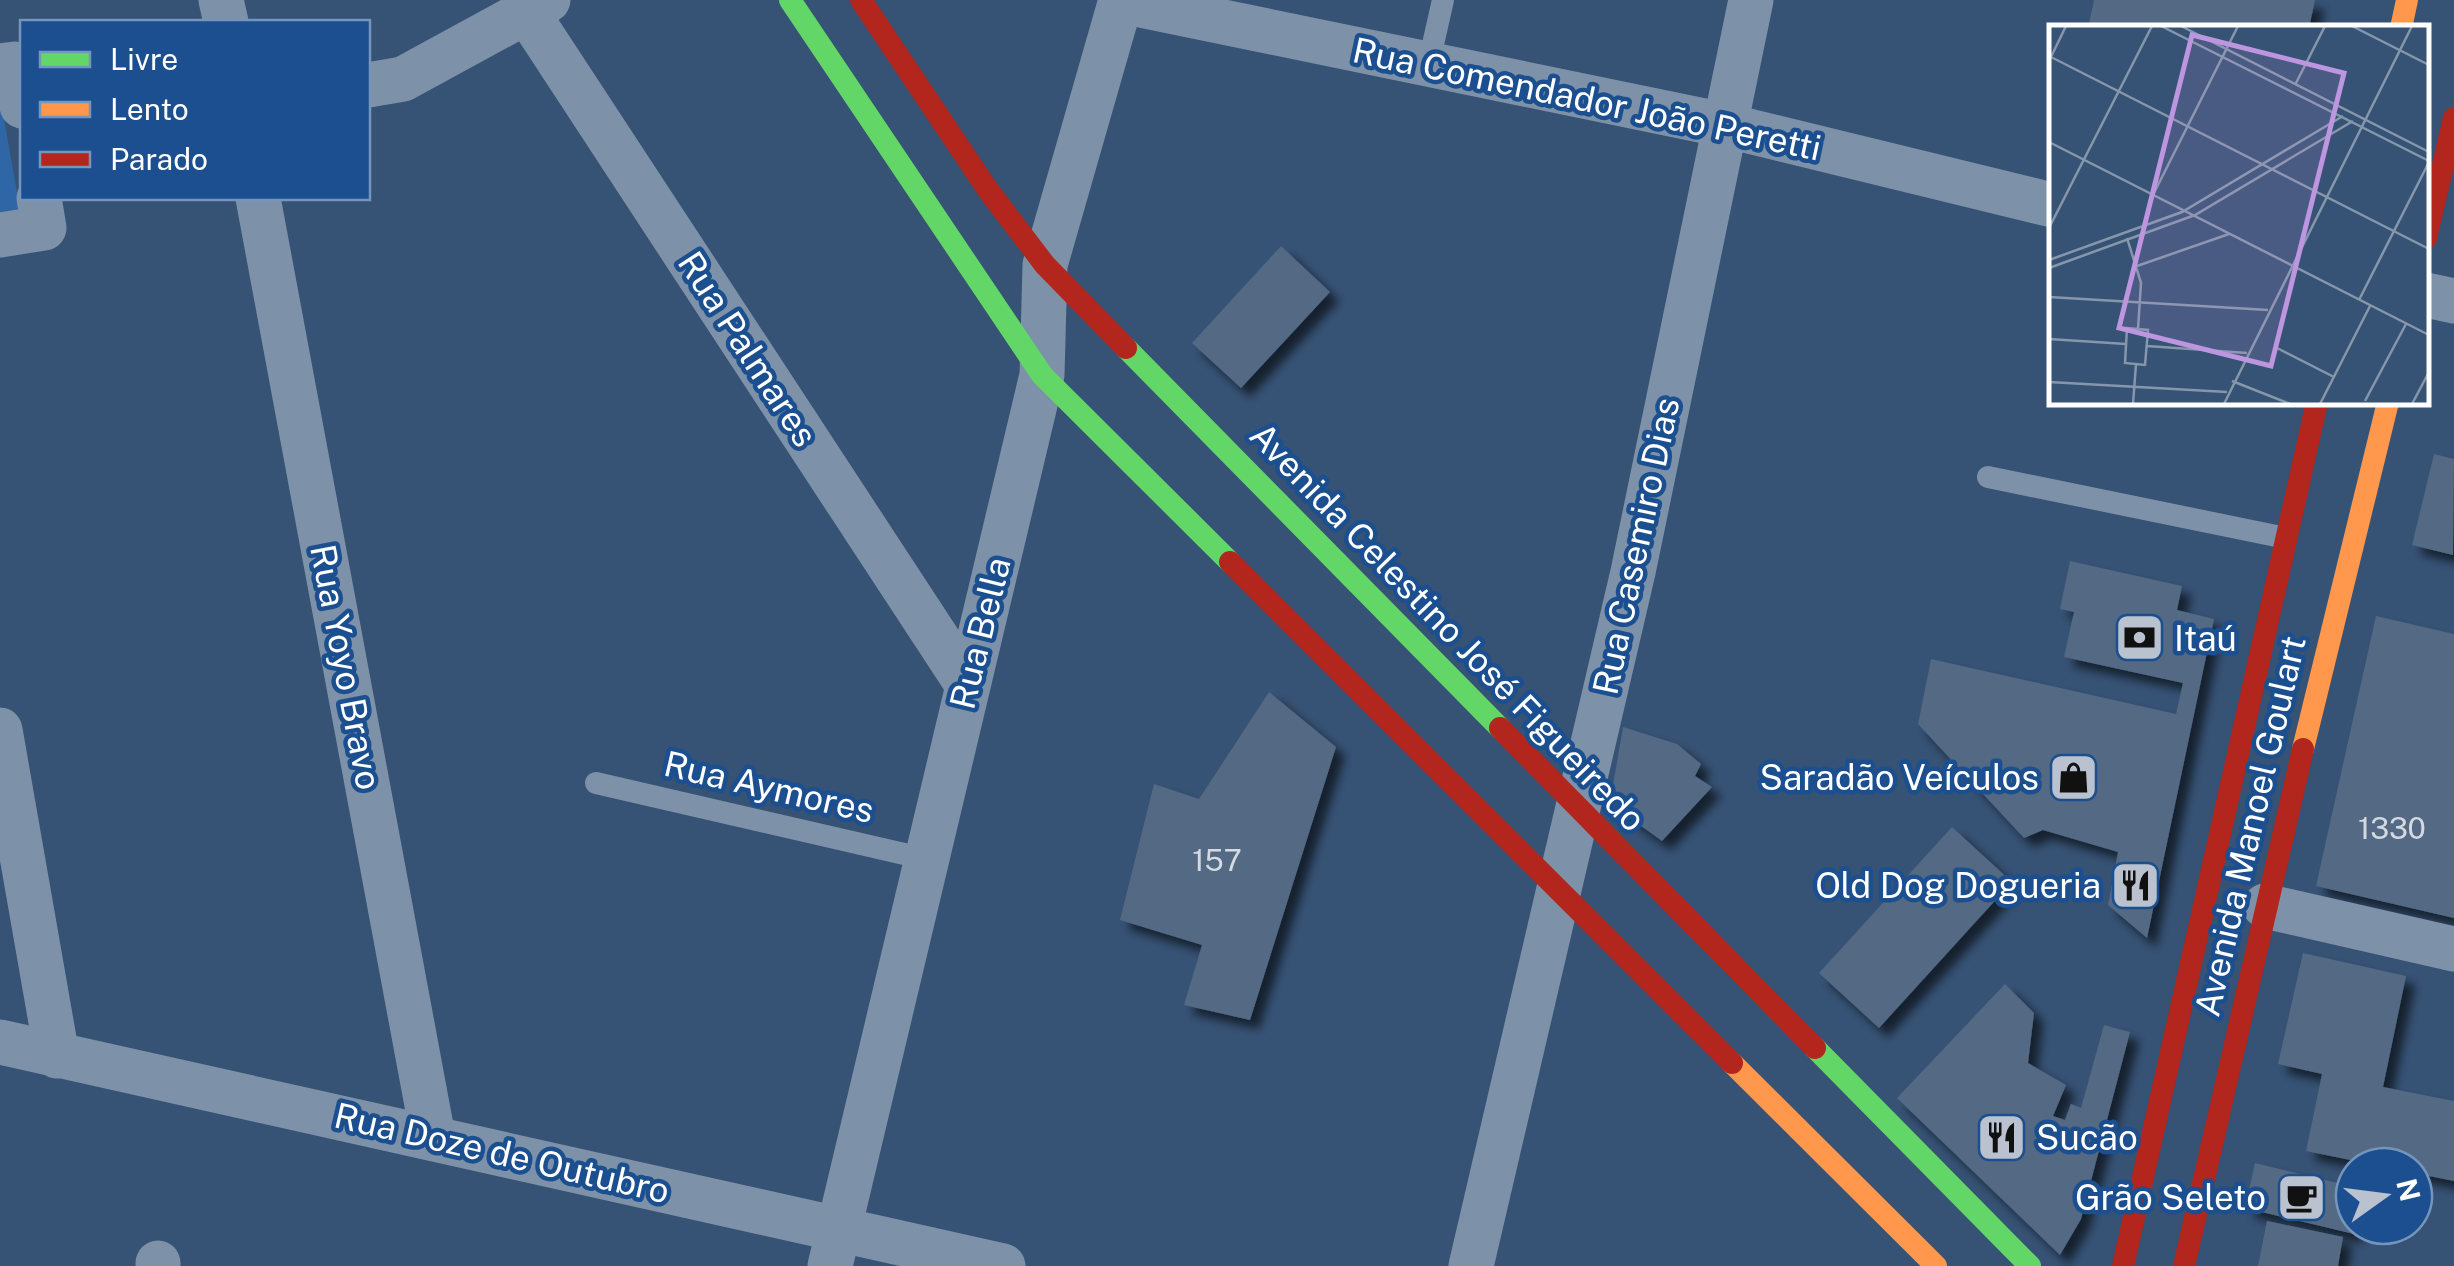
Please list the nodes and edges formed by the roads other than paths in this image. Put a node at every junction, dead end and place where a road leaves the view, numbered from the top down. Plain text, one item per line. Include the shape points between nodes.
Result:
1 (790, 0) edge
2 (862, 0) edge
3 (1443, 0) edge
4 (1752, 0) edge
5 (2407, 0) edge
6 (1121, 1) edge
7 (538, 7) edge
8 (2402, 25) edge
9 (1429, 62) junction
10 (0, 66) edge
11 (370, 86) edge
12 (20, 94) edge
13 (2454, 118) edge
14 (1724, 125) junction
15 (38, 200) edge
16 (258, 200) edge
17 (2049, 204) edge
18 (2429, 225) edge
19 (0, 235) edge
20 (1044, 265) junction
21 (2429, 296) edge
22 (2454, 301) edge
23 (1042, 376) junction
24 (2316, 405) edge
25 (2387, 405) edge
26 (1988, 477) dead end
27 (2286, 538) junction
28 (967, 684) junction
29 (0, 730) edge
30 (596, 784) dead end
31 (1578, 810) junction
32 (926, 858) junction
33 (1559, 890) junction
34 (2266, 906) junction
35 (2454, 949) edge
36 (0, 1042) edge
37 (56, 1056) junction
38 (433, 1137) junction
39 (834, 1248) edge
40 (1003, 1266) edge
41 (1471, 1266) edge
42 (1936, 1266) edge
43 (2030, 1266) edge
44 (2123, 1266) edge
45 (2184, 1266) edge

1 - 23 street
2 - 20 street, Avenida Celestino José Figueiredo
3 - 9 lane
4 - 14 street, Rua Casemiro Dias
5 - 8 street
6 - 9 street, Rua Comendador João Peretti
6 - 20 street, Rua Bella
7 - 11 street via 404,79
7 - 28 street, Rua Palmares
9 - 14 street, Rua Comendador João Peretti
10 - 12 street via 15,64
13 - 18 street
14 - 17 street, Rua Comendador João Peretti
14 - 31 street, Rua Casemiro Dias
15 - 19 street via 44,228
16 - 38 street, Rua Yoyo Bravo
20 - 23 street, Rua Bella
20 - 31 street, Avenida Celestino José Figueiredo
21 - 22 street
23 - 28 street, Rua Bella
23 - 33 street
24 - 27 street, Avenida Manoel Goulart
25 - 34 street, Avenida Manoel Goulart
26 - 27 lane
27 - 44 street, Avenida Manoel Goulart
28 - 32 street, Rua Bella
29 - 37 street
30 - 32 lane, Rua Aymores
31 - 33 street, Rua Casemiro Dias
31 - 43 street, Avenida Celestino José Figueiredo
32 - 39 street, Rua Bella
33 - 41 street, Rua Casemiro Dias
33 - 42 street
34 - 35 street
34 - 45 street, Avenida Manoel Goulart
36 - 37 street, Rua Doze de Outubro
37 - 38 street, Rua Doze de Outubro
38 - 39 street, Rua Doze de Outubro
39 - 40 street, Rua Doze de Outubro

